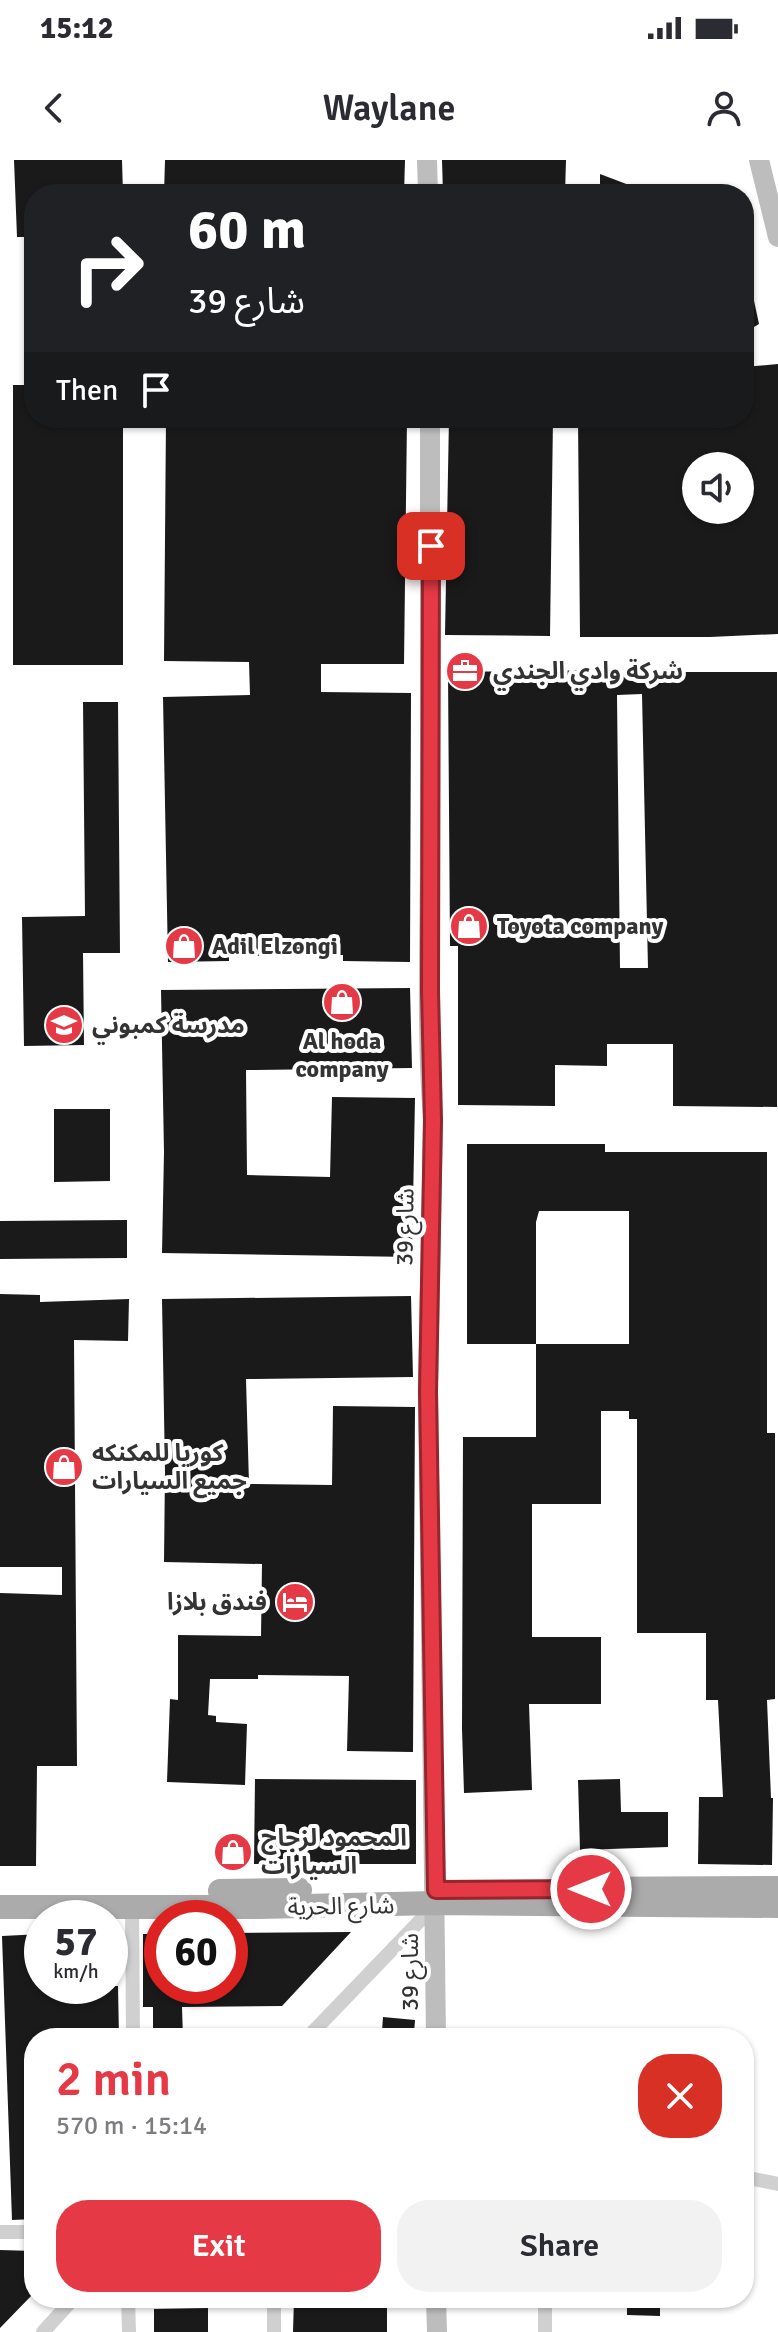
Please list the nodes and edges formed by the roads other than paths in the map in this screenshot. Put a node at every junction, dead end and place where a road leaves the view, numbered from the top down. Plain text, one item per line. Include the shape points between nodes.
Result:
1 (427, 160) edge
2 (759, 160) edge
3 (428, 184) edge
4 (778, 237) edge
5 (430, 428) edge
6 (778, 1888) edge
7 (0, 1892) edge
8 (436, 1897) junction
9 (132, 1906) junction
10 (778, 1906) edge
11 (0, 1907) edge
12 (133, 2028) edge
13 (316, 2028) edge
14 (436, 2028) edge
15 (754, 2179) edge
16 (778, 2184) edge
17 (0, 2232) edge
18 (24, 2232) edge
19 (65, 2308) edge
20 (128, 2308) edge
21 (274, 2308) edge
22 (436, 2308) edge
23 (545, 2308) edge
24 (43, 2332) edge
25 (129, 2332) edge
26 (274, 2332) edge
27 (437, 2332) edge
28 (545, 2332) edge

1 - 3 street
2 - 4 street
5 - 8 street, شارع 39 via 433,1120 428,1391
6 - 8 main road, شارع الحرية
7 - 8 main road, شارع الحرية
8 - 9 main road, شارع الحرية via 259,1907
8 - 10 main road, شارع الحرية
8 - 13 street
8 - 14 street, شارع 39
9 - 11 main road, شارع الحرية
9 - 12 street
15 - 16 street
17 - 18 street
19 - 24 street
20 - 25 street
21 - 26 street
22 - 27 street
23 - 28 street

